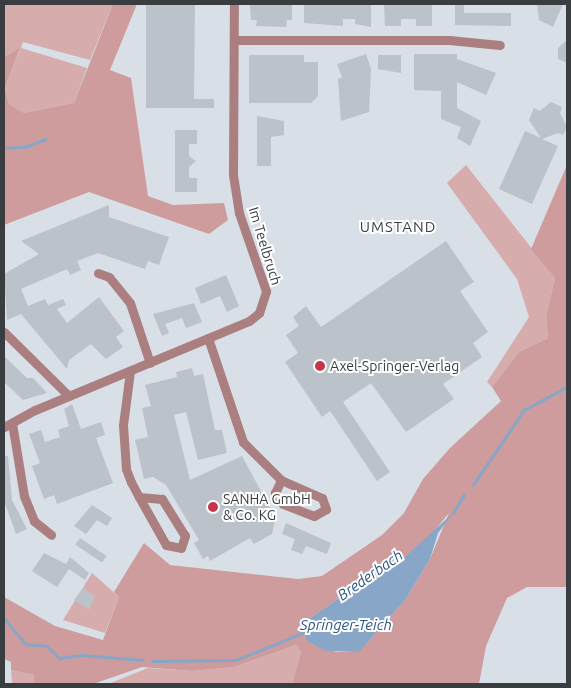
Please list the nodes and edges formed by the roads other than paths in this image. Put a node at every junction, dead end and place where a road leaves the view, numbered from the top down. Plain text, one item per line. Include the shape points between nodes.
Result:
1 (234, 4) edge
2 (234, 40) junction
3 (500, 45) dead end
4 (98, 273) dead end
5 (4, 332) edge
6 (208, 338) junction
7 (150, 363) junction
8 (130, 371) junction
9 (69, 396) junction
10 (8, 425) edge
11 (281, 480) junction
12 (139, 498) junction
13 (51, 535) dead end

1 - 2 street, Im Teelbruch
2 - 3 street via 457,40
2 - 6 street, Im Teelbruch via 232,174 239,213 264,281 266,299 249,321
4 - 7 street via 109,277 130,303
5 - 9 street
6 - 7 street, Im Teelbruch
6 - 11 street via 233,424 255,459
7 - 8 street, Im Teelbruch
8 - 9 street, Im Teelbruch
8 - 12 street via 122,449
9 - 10 street, Im Teelbruch
10 - 13 street, Im Teelbruch via 24,496 34,521
11 - 11 street via 275,493 283,504 314,516 326,509 322,498
12 - 12 street via 166,545 181,548 184,536 162,499

